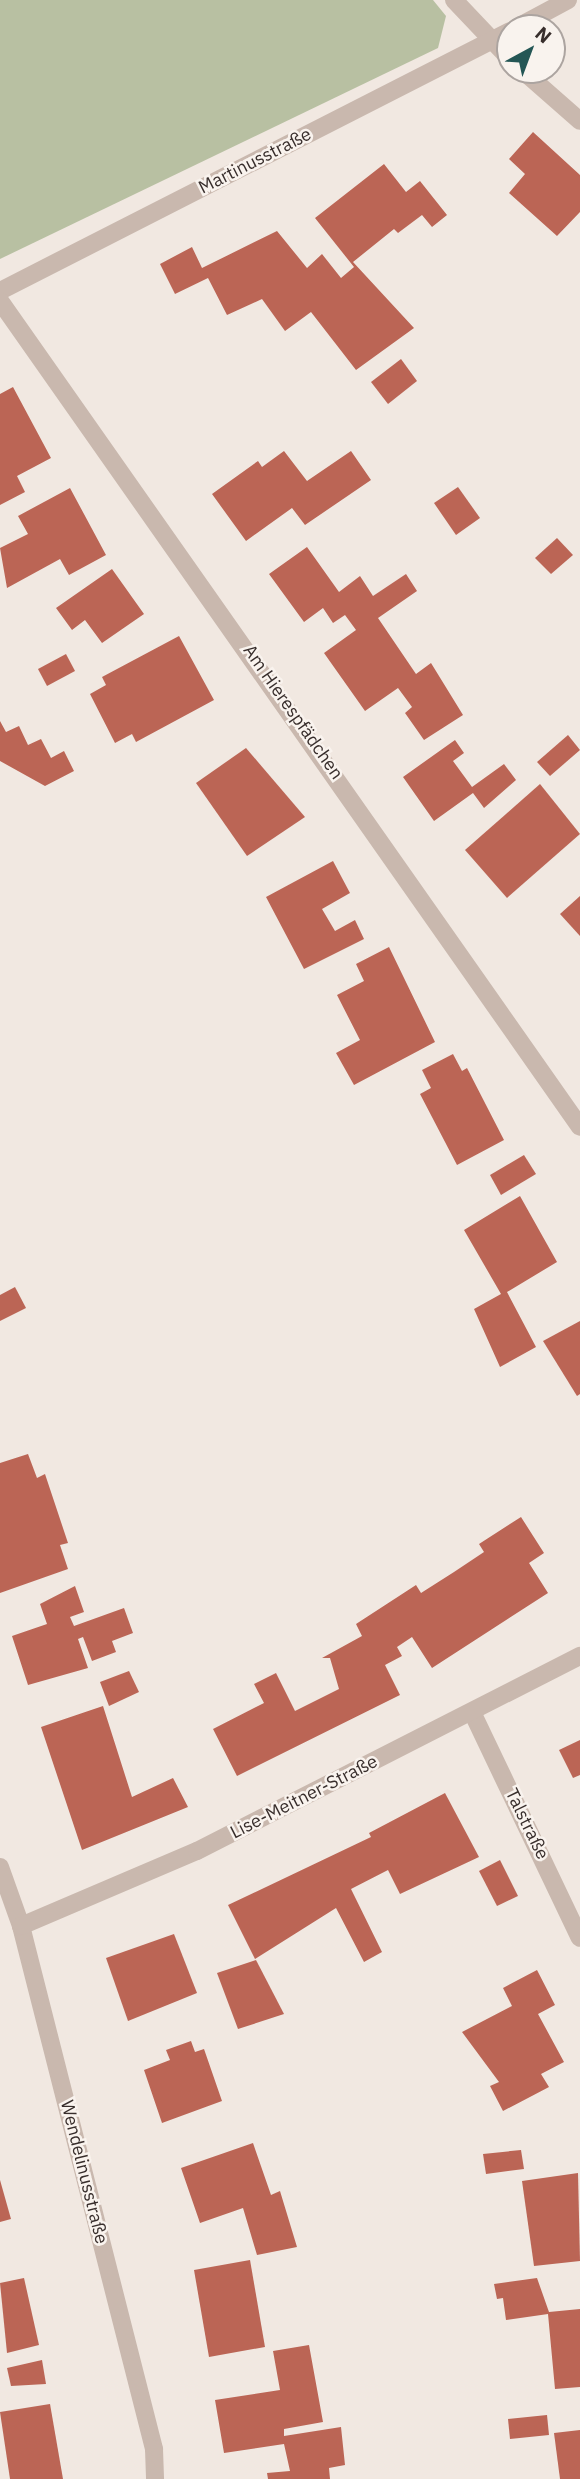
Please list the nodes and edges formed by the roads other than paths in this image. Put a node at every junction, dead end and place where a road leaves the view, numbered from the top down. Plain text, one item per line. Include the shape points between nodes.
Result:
1 (454, 0) edge
2 (568, 0) edge
3 (542, 14) edge
4 (496, 39) edge
5 (490, 42) junction
6 (496, 47) edge
7 (538, 84) edge
8 (580, 121) edge
9 (0, 291) edge
10 (0, 301) edge
11 (580, 1127) edge
12 (580, 1656) edge
13 (472, 1712) junction
14 (0, 1867) edge
15 (21, 1926) junction
16 (580, 1938) edge
17 (155, 2479) edge

1 - 5 street
2 - 3 street
4 - 5 street, Martinusstraße
5 - 6 street
5 - 9 street, Martinusstraße
7 - 8 street
10 - 11 street, Am Hierespfädchen
12 - 13 street, Lise-Meitner-Straße
13 - 15 street, Lise-Meitner-Straße via 197,1851
13 - 16 street, Talstraße
14 - 15 street, Wendelinusstraße
15 - 17 street, Wendelinusstraße via 154,2449

